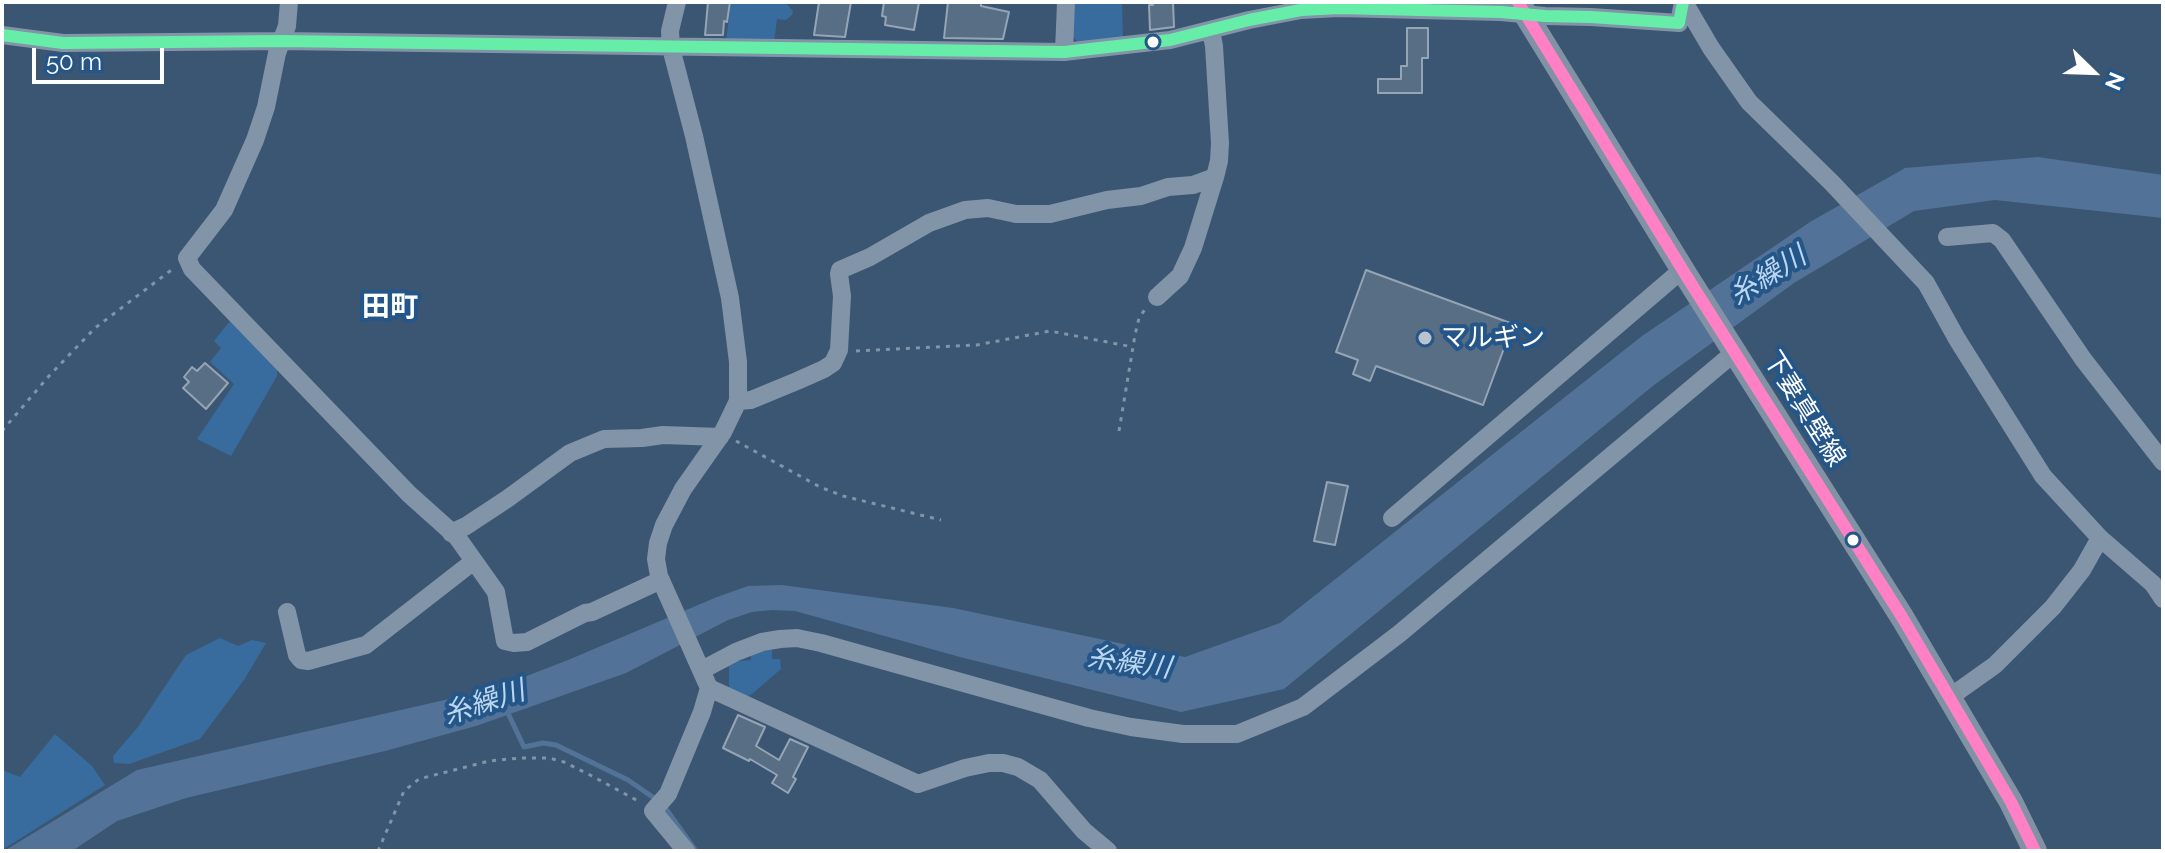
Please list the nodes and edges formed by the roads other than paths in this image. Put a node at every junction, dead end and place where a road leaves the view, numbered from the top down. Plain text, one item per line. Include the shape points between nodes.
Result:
1 (289, 2) edge
2 (677, 2) edge
3 (1066, 2) edge
4 (1683, 2) edge
5 (1521, 8) edge
6 (1249, 11) edge
7 (1211, 31) junction
8 (2, 35) edge
9 (282, 41) junction
10 (671, 48) junction
11 (1064, 52) junction
12 (1215, 177) junction
13 (1947, 237) dead end
14 (1685, 273) junction
15 (1157, 297) road end
16 (1732, 348) junction
17 (738, 401) junction
18 (721, 435) junction
19 (2163, 462) edge
20 (1392, 518) dead end
21 (451, 533) junction
22 (2100, 538) junction
23 (474, 561) junction
24 (663, 584) junction
25 (2163, 599) edge
26 (287, 612) dead end
27 (704, 674) junction
28 (1950, 697) junction
29 (686, 851) edge
30 (1108, 851) edge
31 (2035, 851) edge

1 - 9 street
2 - 10 street
3 - 11 street
4 - 5 street via 1679,23 1545,16
4 - 22 street via 1749,102 1926,283 2043,476
5 - 6 street
5 - 14 main road, 下妻真壁線
6 - 7 street
7 - 11 street
7 - 12 street via 1220,143
8 - 9 street via 63,43
9 - 10 street
9 - 21 street via 246,165 224,210 187,258 192,269
10 - 11 street
10 - 17 street via 730,298
12 - 15 street via 1180,276
12 - 17 street via 1050,214 988,208 929,223 840,270 837,357 824,369
13 - 19 street via 1993,233 2002,240 2083,359
14 - 16 main road, 下妻真壁線
14 - 20 street
16 - 27 street via 1374,653 1303,707 1237,734 1183,734 1089,718 797,638 736,652
16 - 28 main road, 下妻真壁線
17 - 18 street
18 - 21 street via 604,439 570,453
18 - 24 street via 664,525 656,559
21 - 23 street
22 - 25 street
22 - 28 street via 2053,607 1995,665
23 - 24 street via 496,592 505,641 514,643
23 - 26 street via 366,645 308,661 297,655
24 - 27 street
27 - 29 street via 696,726 659,805
27 - 30 street via 918,784 989,763 1018,767 1040,780
28 - 31 main road, 下妻真壁線

